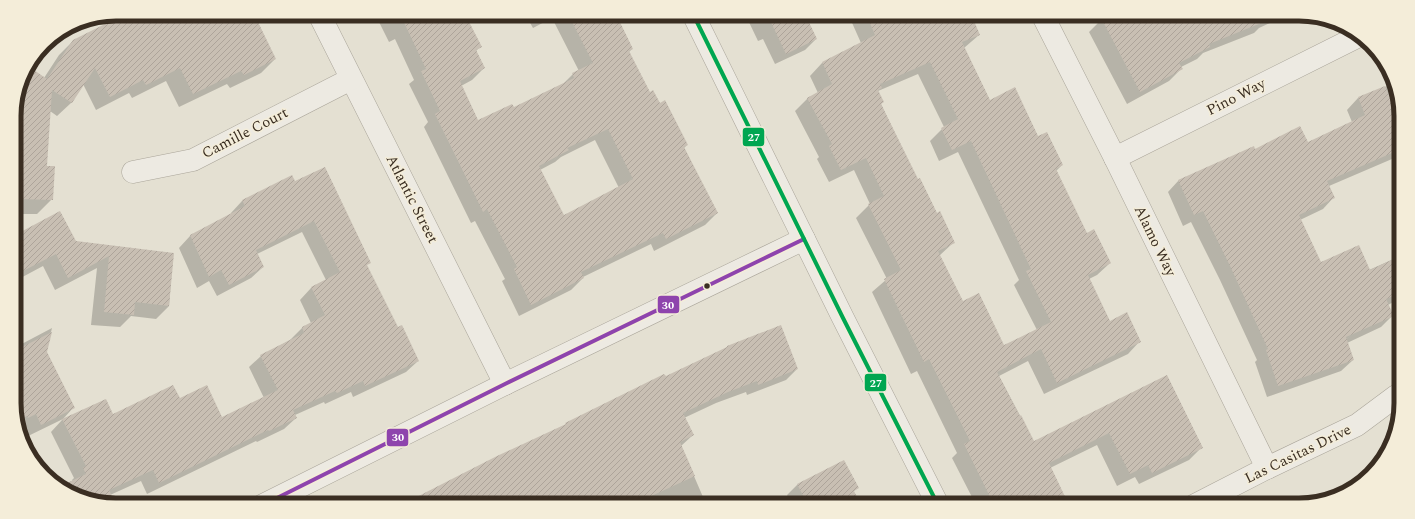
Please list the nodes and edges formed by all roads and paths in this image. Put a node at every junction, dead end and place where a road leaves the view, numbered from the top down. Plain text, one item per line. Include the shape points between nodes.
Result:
1 (323, 21) edge
2 (696, 21) edge
3 (1046, 21) edge
4 (1353, 39) edge
5 (352, 79) junction
6 (1115, 158) junction
7 (133, 172) dead end
8 (804, 239) junction
9 (504, 384) junction
10 (1394, 397) edge
11 (1267, 468) junction
12 (276, 498) edge
13 (934, 498) edge
14 (1209, 498) edge

1 - 5 street, Atlantic Street
2 - 8 street
3 - 6 street, Alamo Way
4 - 6 street, Pino Way
5 - 7 street, Camille Court via 193,160
5 - 9 street, Atlantic Street
6 - 11 street, Alamo Way
8 - 9 street
8 - 13 street
9 - 12 street
10 - 11 street, Las Casitas Drive via 1357,425
11 - 14 street, Las Casitas Drive

